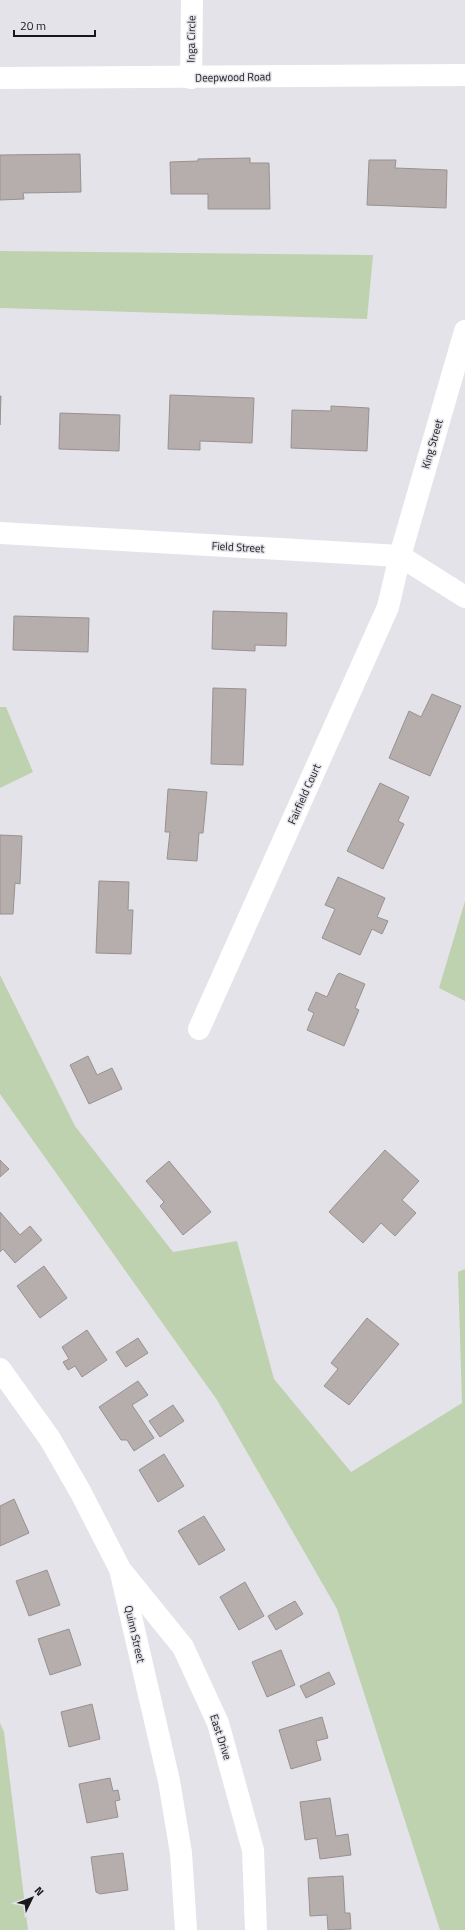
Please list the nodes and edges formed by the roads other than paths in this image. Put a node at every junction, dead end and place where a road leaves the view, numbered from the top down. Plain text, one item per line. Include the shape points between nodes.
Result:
1 (192, 0) edge
2 (465, 75) edge
3 (0, 78) edge
4 (191, 78) junction
5 (465, 331) edge
6 (0, 534) edge
7 (400, 556) junction
8 (465, 598) edge
9 (200, 1029) dead end
10 (0, 1369) edge
11 (120, 1569) junction
12 (186, 1930) edge
13 (256, 1930) edge

1 - 4 street, Inga Circle
2 - 4 street, Deepwood Road
3 - 4 street, Deepwood Road
5 - 7 street, King Street
6 - 7 street, Field Street
7 - 8 street, Field Street
7 - 9 street, Fairfield Court via 388,607
10 - 11 street, Quinn Street via 50,1439
11 - 12 street, Quinn Street via 169,1781 181,1853
11 - 13 street, East Drive via 183,1647 218,1723 253,1850

